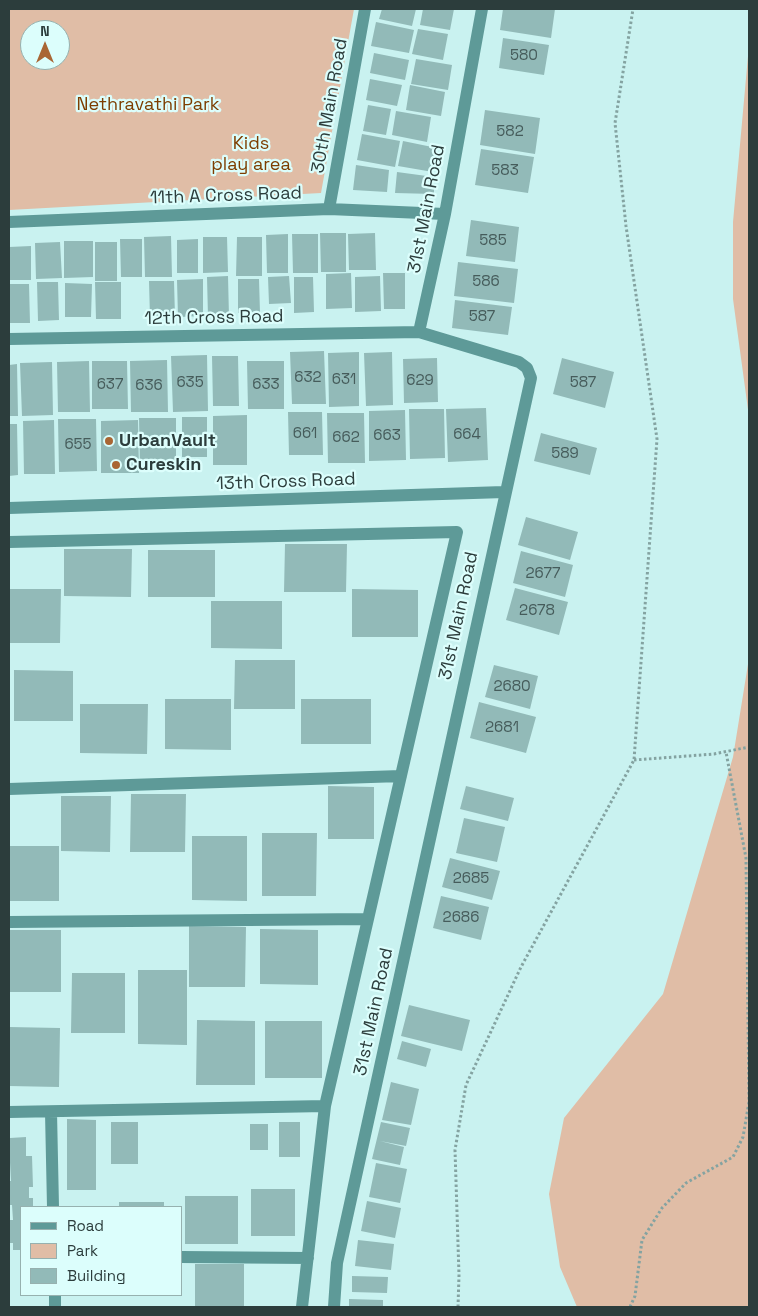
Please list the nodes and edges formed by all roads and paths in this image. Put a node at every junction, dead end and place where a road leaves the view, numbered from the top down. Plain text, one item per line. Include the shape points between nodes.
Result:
1 (365, 9) edge
2 (482, 9) edge
3 (633, 9) edge
4 (329, 209) junction
5 (445, 214) junction
6 (9, 222) edge
7 (419, 332) junction
8 (9, 339) edge
9 (504, 492) junction
10 (9, 508) edge
11 (9, 542) edge
12 (749, 747) edge
13 (726, 752) junction
14 (634, 760) junction
15 (400, 776) junction
16 (9, 789) edge
17 (368, 919) junction
18 (9, 922) edge
19 (325, 1106) junction
20 (9, 1112) edge
21 (51, 1112) junction
22 (53, 1206) edge
23 (182, 1258) edge
24 (308, 1258) junction
25 (302, 1307) edge
26 (334, 1307) edge
27 (458, 1307) edge
28 (630, 1307) edge

1 - 4 street, 30th Main Road
2 - 5 street, 31st Main Road
3 - 14 path via 615,123 627,236 657,438
4 - 5 street, 11th A Cross Road
4 - 6 street, 11th A Cross Road
5 - 7 street, 31st Main Road
7 - 8 street, 12th Cross Road
7 - 9 street, 31st Main Road via 519,362 527,368 531,378
9 - 10 street, 13th Cross Road
9 - 26 street, 31st Main Road via 339,1253
11 - 15 street via 457,532
12 - 13 path
13 - 14 path
13 - 28 path via 746,858 749,1102 743,1137 733,1157 686,1183 662,1208 642,1240 635,1296
14 - 27 path via 522,967 466,1085 454,1150
15 - 16 street
15 - 17 street
17 - 18 street
17 - 19 street
19 - 21 street
19 - 24 street
20 - 21 street
21 - 22 street
23 - 24 street
24 - 25 street

